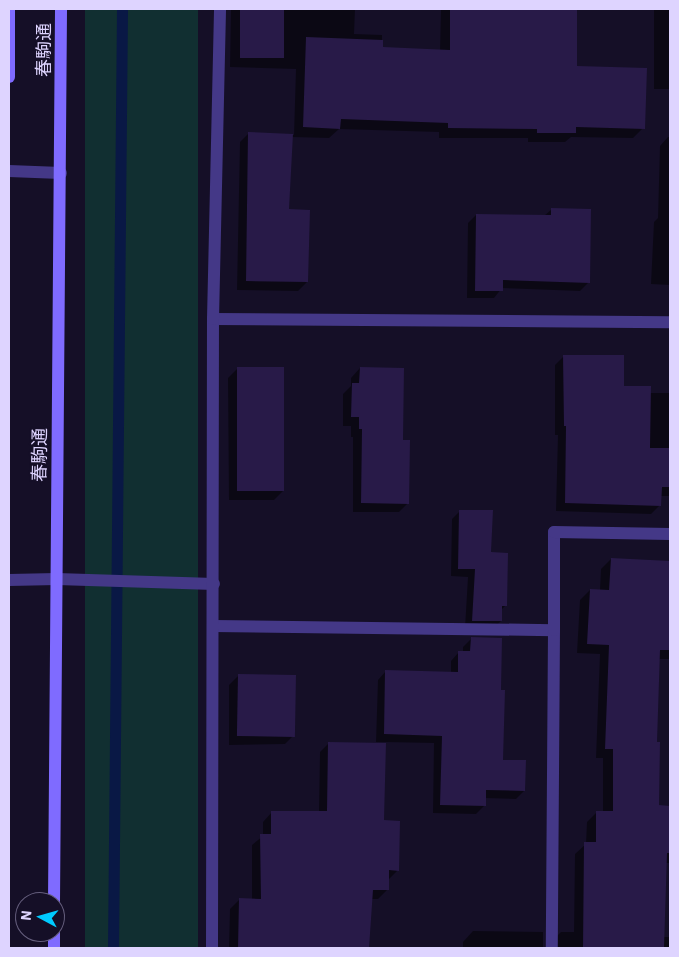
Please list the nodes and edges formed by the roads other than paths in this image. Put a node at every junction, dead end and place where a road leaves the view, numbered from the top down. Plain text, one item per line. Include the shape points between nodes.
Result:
1 (9, 9) edge
2 (61, 9) edge
3 (220, 9) edge
4 (9, 77) edge
5 (9, 171) edge
6 (61, 173) junction
7 (213, 319) junction
8 (670, 322) edge
9 (670, 534) edge
10 (56, 579) junction
11 (9, 580) edge
12 (214, 584) junction
13 (213, 626) junction
14 (554, 630) junction
15 (54, 892) edge
16 (212, 948) edge
17 (552, 948) edge

1 - 4 street, 春駒通
2 - 6 street, 春駒通
3 - 7 street
5 - 6 street
6 - 10 street, 春駒通
7 - 8 street
7 - 12 street
9 - 14 street via 554,532
10 - 11 street
10 - 12 street
10 - 15 street, 春駒通
12 - 13 street
13 - 14 street
13 - 16 street
14 - 17 street

